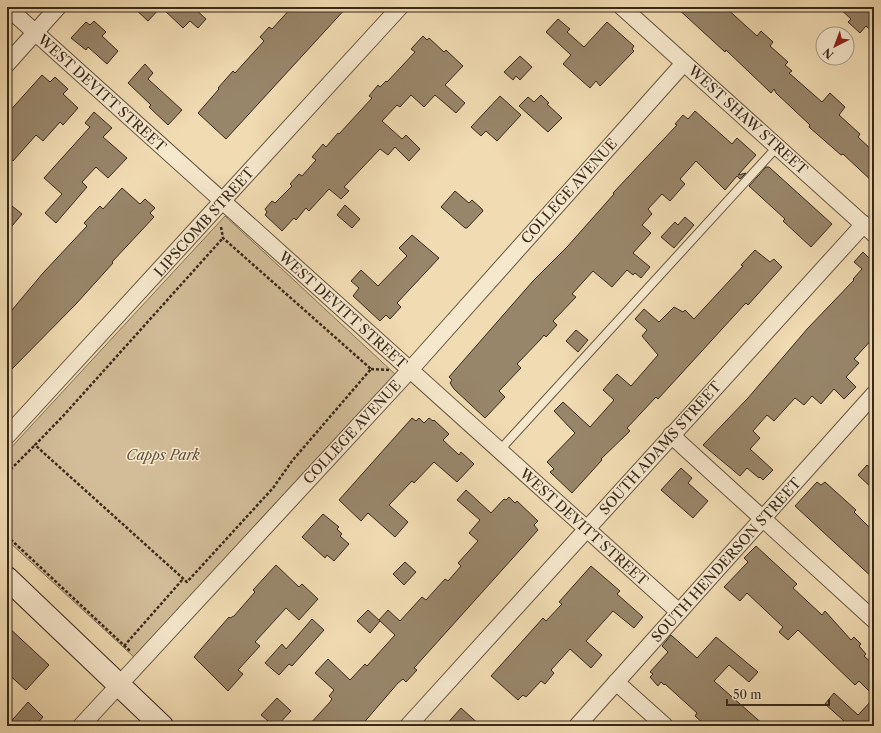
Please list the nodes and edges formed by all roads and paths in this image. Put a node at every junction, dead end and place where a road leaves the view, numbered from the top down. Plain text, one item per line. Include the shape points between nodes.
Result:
1 (7, 7) edge
2 (58, 7) edge
3 (400, 7) edge
4 (622, 7) edge
5 (35, 32) junction
6 (684, 63) junction
7 (7, 64) edge
8 (777, 147) junction
9 (222, 201) junction
10 (221, 227) dead end
11 (869, 229) edge
12 (224, 238) junction
13 (410, 370) junction
14 (874, 394) edge
15 (671, 435) junction
16 (7, 436) edge
17 (35, 445) junction
18 (499, 451) junction
19 (7, 473) edge
20 (762, 519) junction
21 (586, 528) junction
22 (7, 536) edge
23 (7, 578) edge
24 (184, 578) junction
25 (679, 612) junction
26 (874, 620) edge
27 (124, 646) junction
28 (130, 651) dead end
29 (616, 682) junction
30 (118, 686) junction
31 (81, 726) edge
32 (162, 726) edge
33 (408, 726) edge
34 (577, 726) edge
35 (665, 726) edge

1 - 5 street, WEST DEVITT STREET
2 - 5 street
3 - 9 street, LIPSCOMB STREET
4 - 6 street, WEST SHAW STREET
5 - 7 street
5 - 9 street, WEST DEVITT STREET
6 - 8 street, WEST SHAW STREET
6 - 13 street, COLLEGE AVENUE
8 - 11 street, WEST SHAW STREET
8 - 18 lane
9 - 13 street, WEST DEVITT STREET
9 - 16 street, LIPSCOMB STREET
10 - 12 path
11 - 15 street, SOUTH ADAMS STREET
12 - 17 path
12 - 24 path via 371,370 292,461 273,488 187,582
13 - 18 street, WEST DEVITT STREET
13 - 30 street, COLLEGE AVENUE
14 - 20 street, SOUTH HENDERSON STREET
15 - 20 street
15 - 21 street, SOUTH ADAMS STREET
17 - 19 path
17 - 24 path
18 - 21 street, WEST DEVITT STREET
20 - 25 street, SOUTH HENDERSON STREET
20 - 26 street
21 - 25 street, WEST DEVITT STREET
21 - 33 street, SOUTH ADAMS STREET
22 - 27 path
23 - 30 main road
24 - 27 path
25 - 29 street, SOUTH HENDERSON STREET
27 - 28 path
29 - 34 street, SOUTH HENDERSON STREET
29 - 35 street
30 - 31 street, COLLEGE AVENUE
30 - 32 main road

